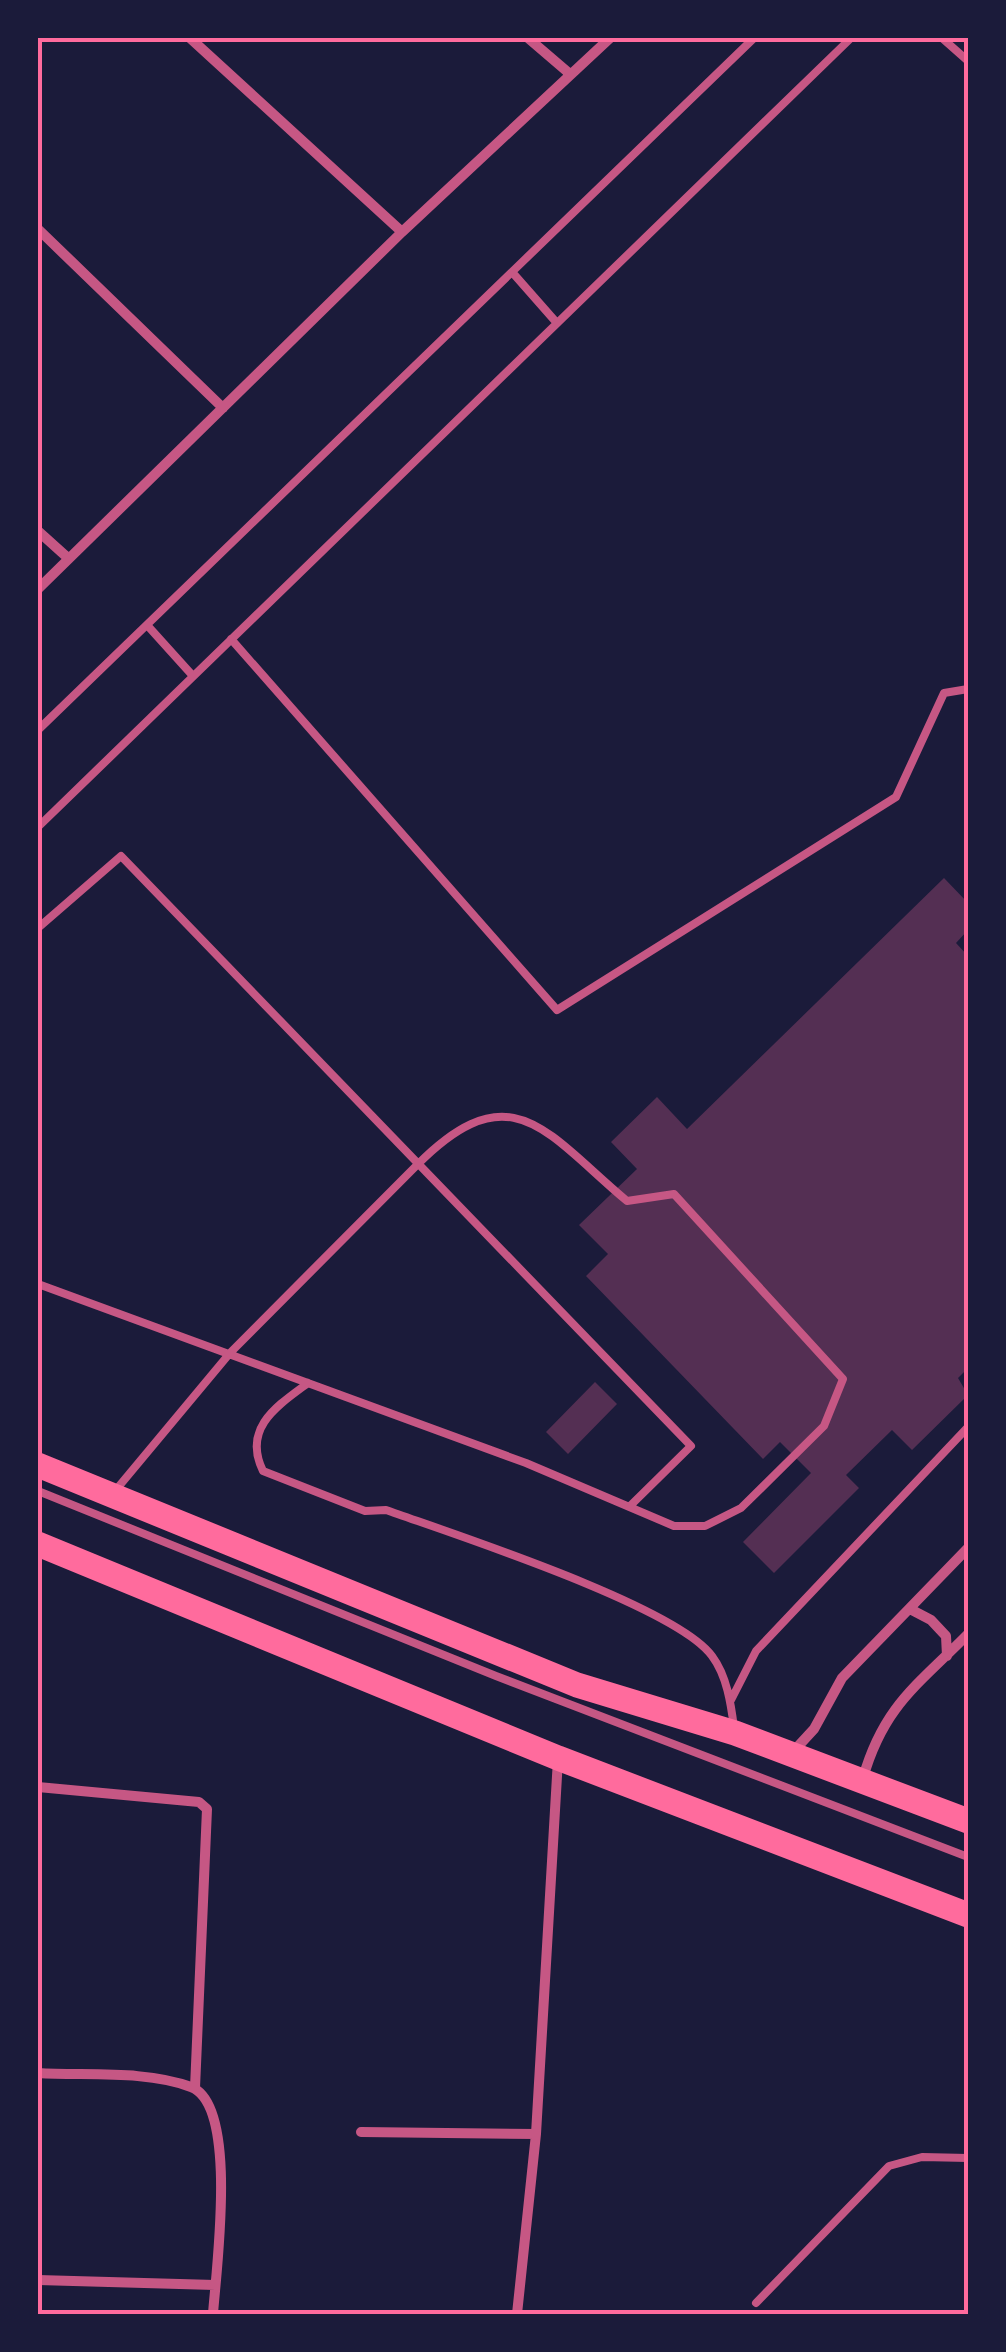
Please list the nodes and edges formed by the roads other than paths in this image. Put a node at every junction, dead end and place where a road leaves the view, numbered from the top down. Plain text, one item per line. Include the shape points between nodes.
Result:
1 (190, 38) edge
2 (528, 38) edge
3 (610, 38) edge
4 (754, 38) edge
5 (851, 38) edge
6 (942, 38) edge
7 (968, 62) edge
8 (570, 74) junction
9 (38, 229) edge
10 (402, 232) junction
11 (512, 272) junction
12 (556, 322) junction
13 (222, 408) junction
14 (38, 531) edge
15 (68, 558) junction
16 (38, 589) edge
17 (147, 625) junction
18 (231, 638) junction
19 (193, 676) junction
20 (968, 689) edge
21 (38, 730) edge
22 (38, 827) edge
23 (38, 928) edge
24 (418, 1164) junction
25 (38, 1284) edge
26 (230, 1354) junction
27 (308, 1382) junction
28 (968, 1427) edge
29 (38, 1465) edge
30 (38, 1491) edge
31 (112, 1496) junction
32 (630, 1506) junction
33 (38, 1544) edge
34 (968, 1548) edge
35 (910, 1610) junction
36 (968, 1634) edge
37 (946, 1656) junction
38 (731, 1700) junction
39 (735, 1733) junction
40 (790, 1754) junction
41 (558, 1758) junction
42 (862, 1779) junction
43 (38, 1786) edge
44 (968, 1820) edge
45 (968, 1857) edge
46 (968, 1915) edge
47 (38, 2073) edge
48 (195, 2088) junction
49 (361, 2132) dead end
50 (536, 2134) junction
51 (968, 2158) edge
52 (38, 2280) edge
53 (215, 2285) junction
54 (756, 2303) dead end
55 (213, 2314) edge
56 (517, 2314) edge

1 - 10 street
2 - 8 street
3 - 8 street
4 - 11 lane
5 - 12 lane
6 - 7 lane
8 - 10 street
9 - 13 street
10 - 13 street
11 - 12 lane
11 - 17 lane
12 - 18 lane
13 - 15 street
14 - 15 street
15 - 16 street
17 - 19 lane
17 - 21 lane
18 - 19 lane
18 - 20 lane via 556,1010 896,796 944,693
19 - 22 lane
23 - 24 lane via 121,856
24 - 26 lane
24 - 32 lane via 691,1446
24 - 32 lane via 450,1133 490,1115 533,1121 626,1201 674,1194 844,1379 824,1426 722,1520 674,1526
25 - 26 lane
26 - 27 lane
26 - 31 lane
27 - 32 lane
27 - 38 lane via 263,1420 256,1437 263,1470 610,1595 712,1654
28 - 38 lane via 756,1650
29 - 31 main road
30 - 45 lane
31 - 39 main road via 560,1678
33 - 41 main road
34 - 35 street
35 - 37 street via 946,1636
35 - 40 street via 842,1678 814,1729
36 - 37 street
37 - 42 street via 896,1703 874,1736
38 - 39 lane
39 - 40 main road
40 - 42 main road
41 - 46 main road
41 - 50 street
42 - 44 main road
43 - 48 street via 199,1802 209,1817
47 - 48 street
48 - 53 street via 211,2102 218,2123
49 - 50 street
50 - 56 street
51 - 54 lane via 922,2157 889,2166
52 - 53 street
53 - 55 street

